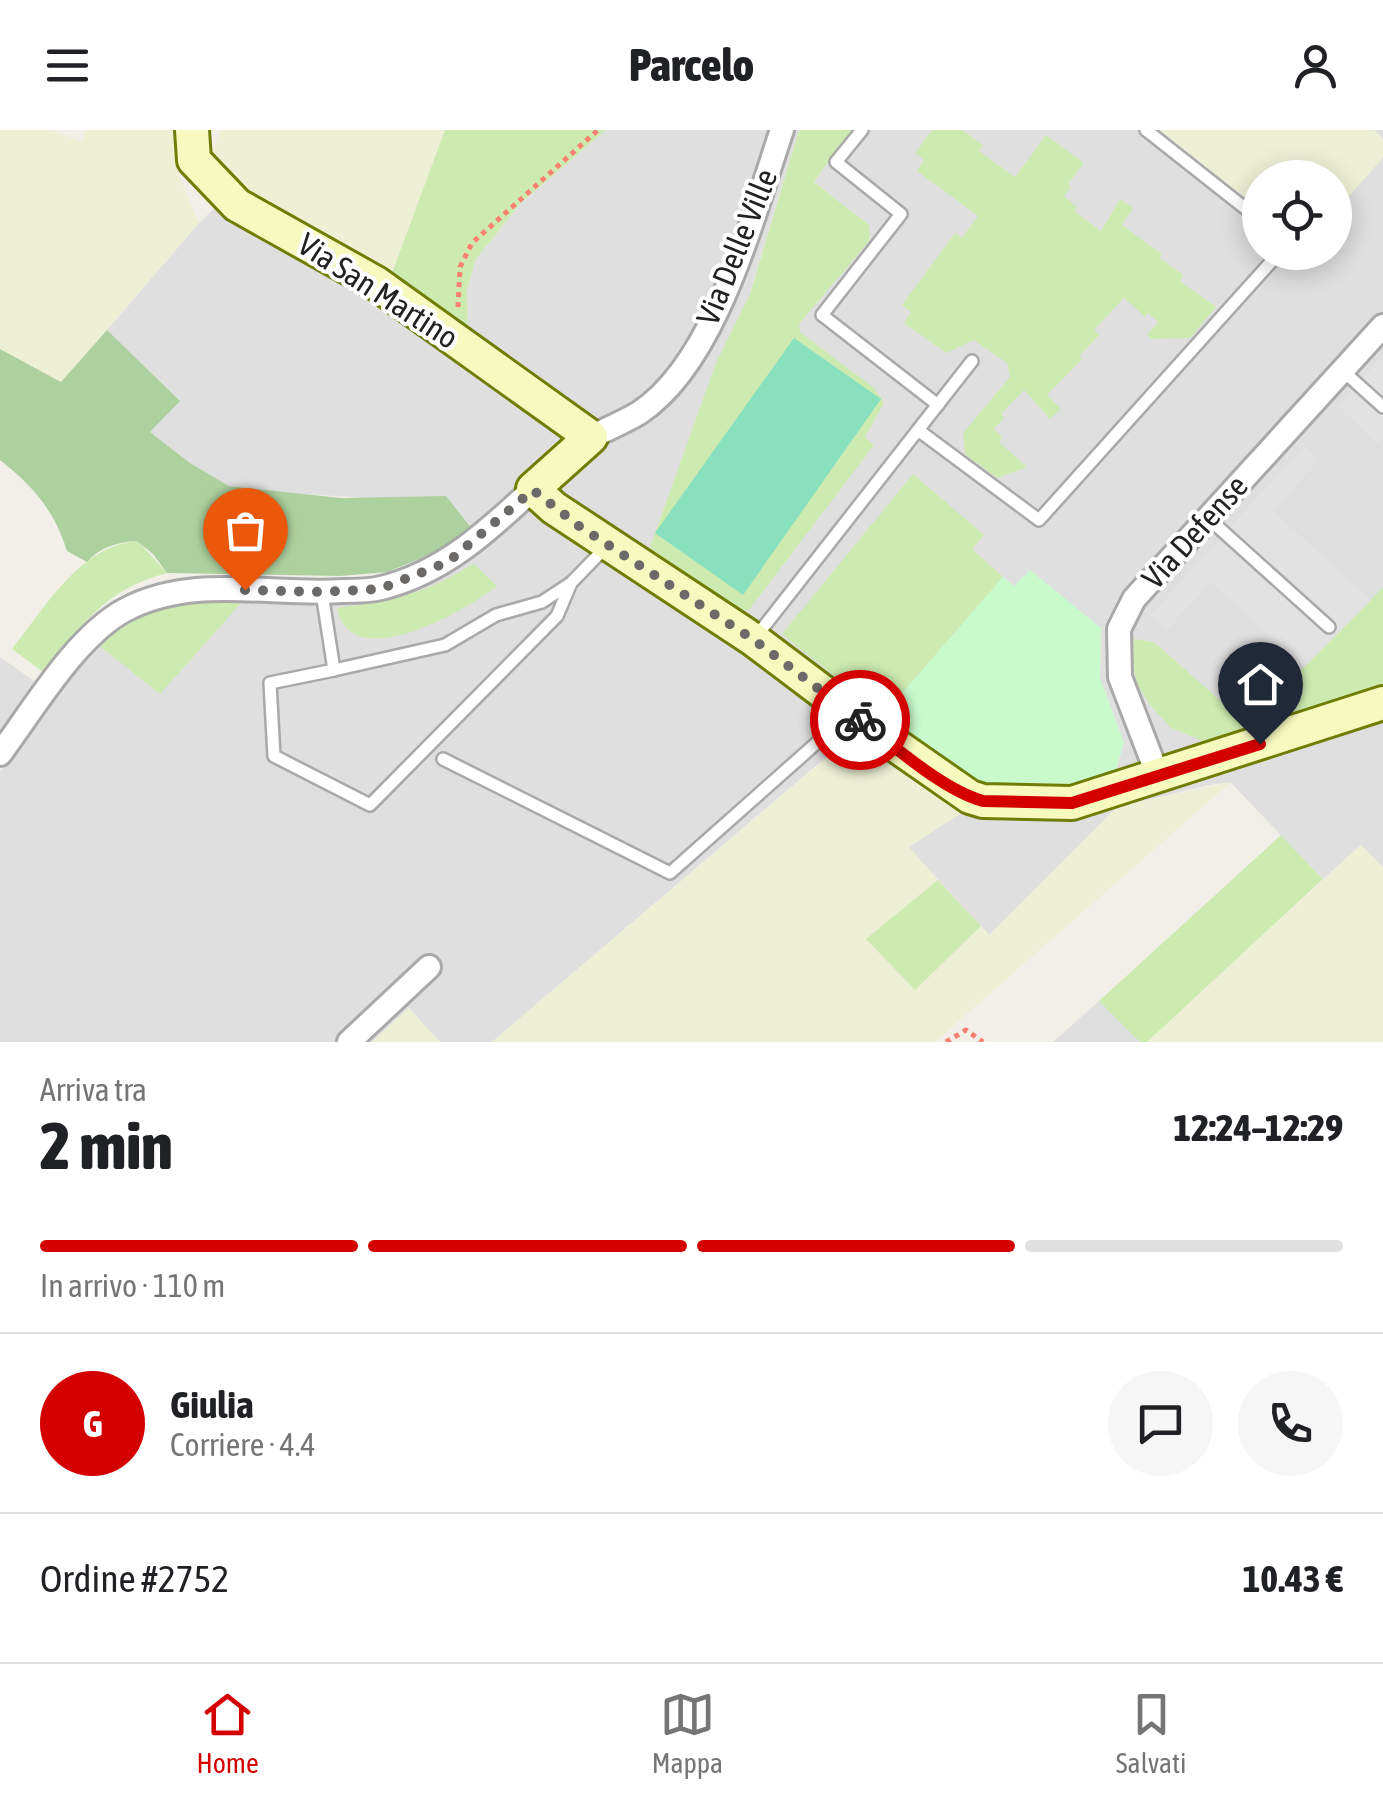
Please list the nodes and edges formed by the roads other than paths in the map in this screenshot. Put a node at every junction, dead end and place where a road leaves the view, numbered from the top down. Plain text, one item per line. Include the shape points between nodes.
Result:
1 (192, 130) edge
2 (782, 130) edge
3 (862, 130) edge
4 (1146, 130) edge
5 (1242, 206) edge
6 (1264, 270) edge
7 (1383, 326) edge
8 (972, 362) dead end
9 (1342, 370) junction
10 (938, 405) junction
11 (1383, 407) edge
12 (918, 430) junction
13 (591, 436) junction
14 (533, 490) junction
15 (1208, 518) junction
16 (608, 545) junction
17 (572, 583) junction
18 (322, 592) junction
19 (1329, 627) dead end
20 (754, 640) junction
21 (334, 670) junction
22 (1383, 703) edge
23 (851, 713) junction
24 (0, 754) edge
25 (443, 759) dead end
26 (1158, 776) junction
27 (429, 967) dead end
28 (349, 1042) edge

1 - 13 street, Via San Martino via 194,160 237,205 376,282
2 - 13 street, Via Delle Ville via 724,296 683,371 641,412
3 - 10 lane via 836,162 901,214 822,315
4 - 5 lane
6 - 12 lane via 1040,520
7 - 9 street, Via Defense
8 - 10 lane
9 - 11 lane
9 - 15 street, Via Defense
10 - 12 lane
12 - 20 lane
13 - 14 street, Via Delle Ville
14 - 16 street
14 - 18 street, Via Delle Ville via 448,562 380,589
15 - 19 lane
15 - 26 street, Via Defense via 1134,599 1118,629 1120,676
16 - 17 lane
16 - 20 street
17 - 21 lane via 445,645
17 - 21 lane via 557,616 370,804 274,756 270,684
18 - 21 lane
18 - 24 street, Via Delle Ville via 206,588 162,593 121,612 64,668
20 - 23 street
22 - 26 street
23 - 25 lane via 670,873
23 - 26 street via 983,801 1072,803
27 - 28 street

